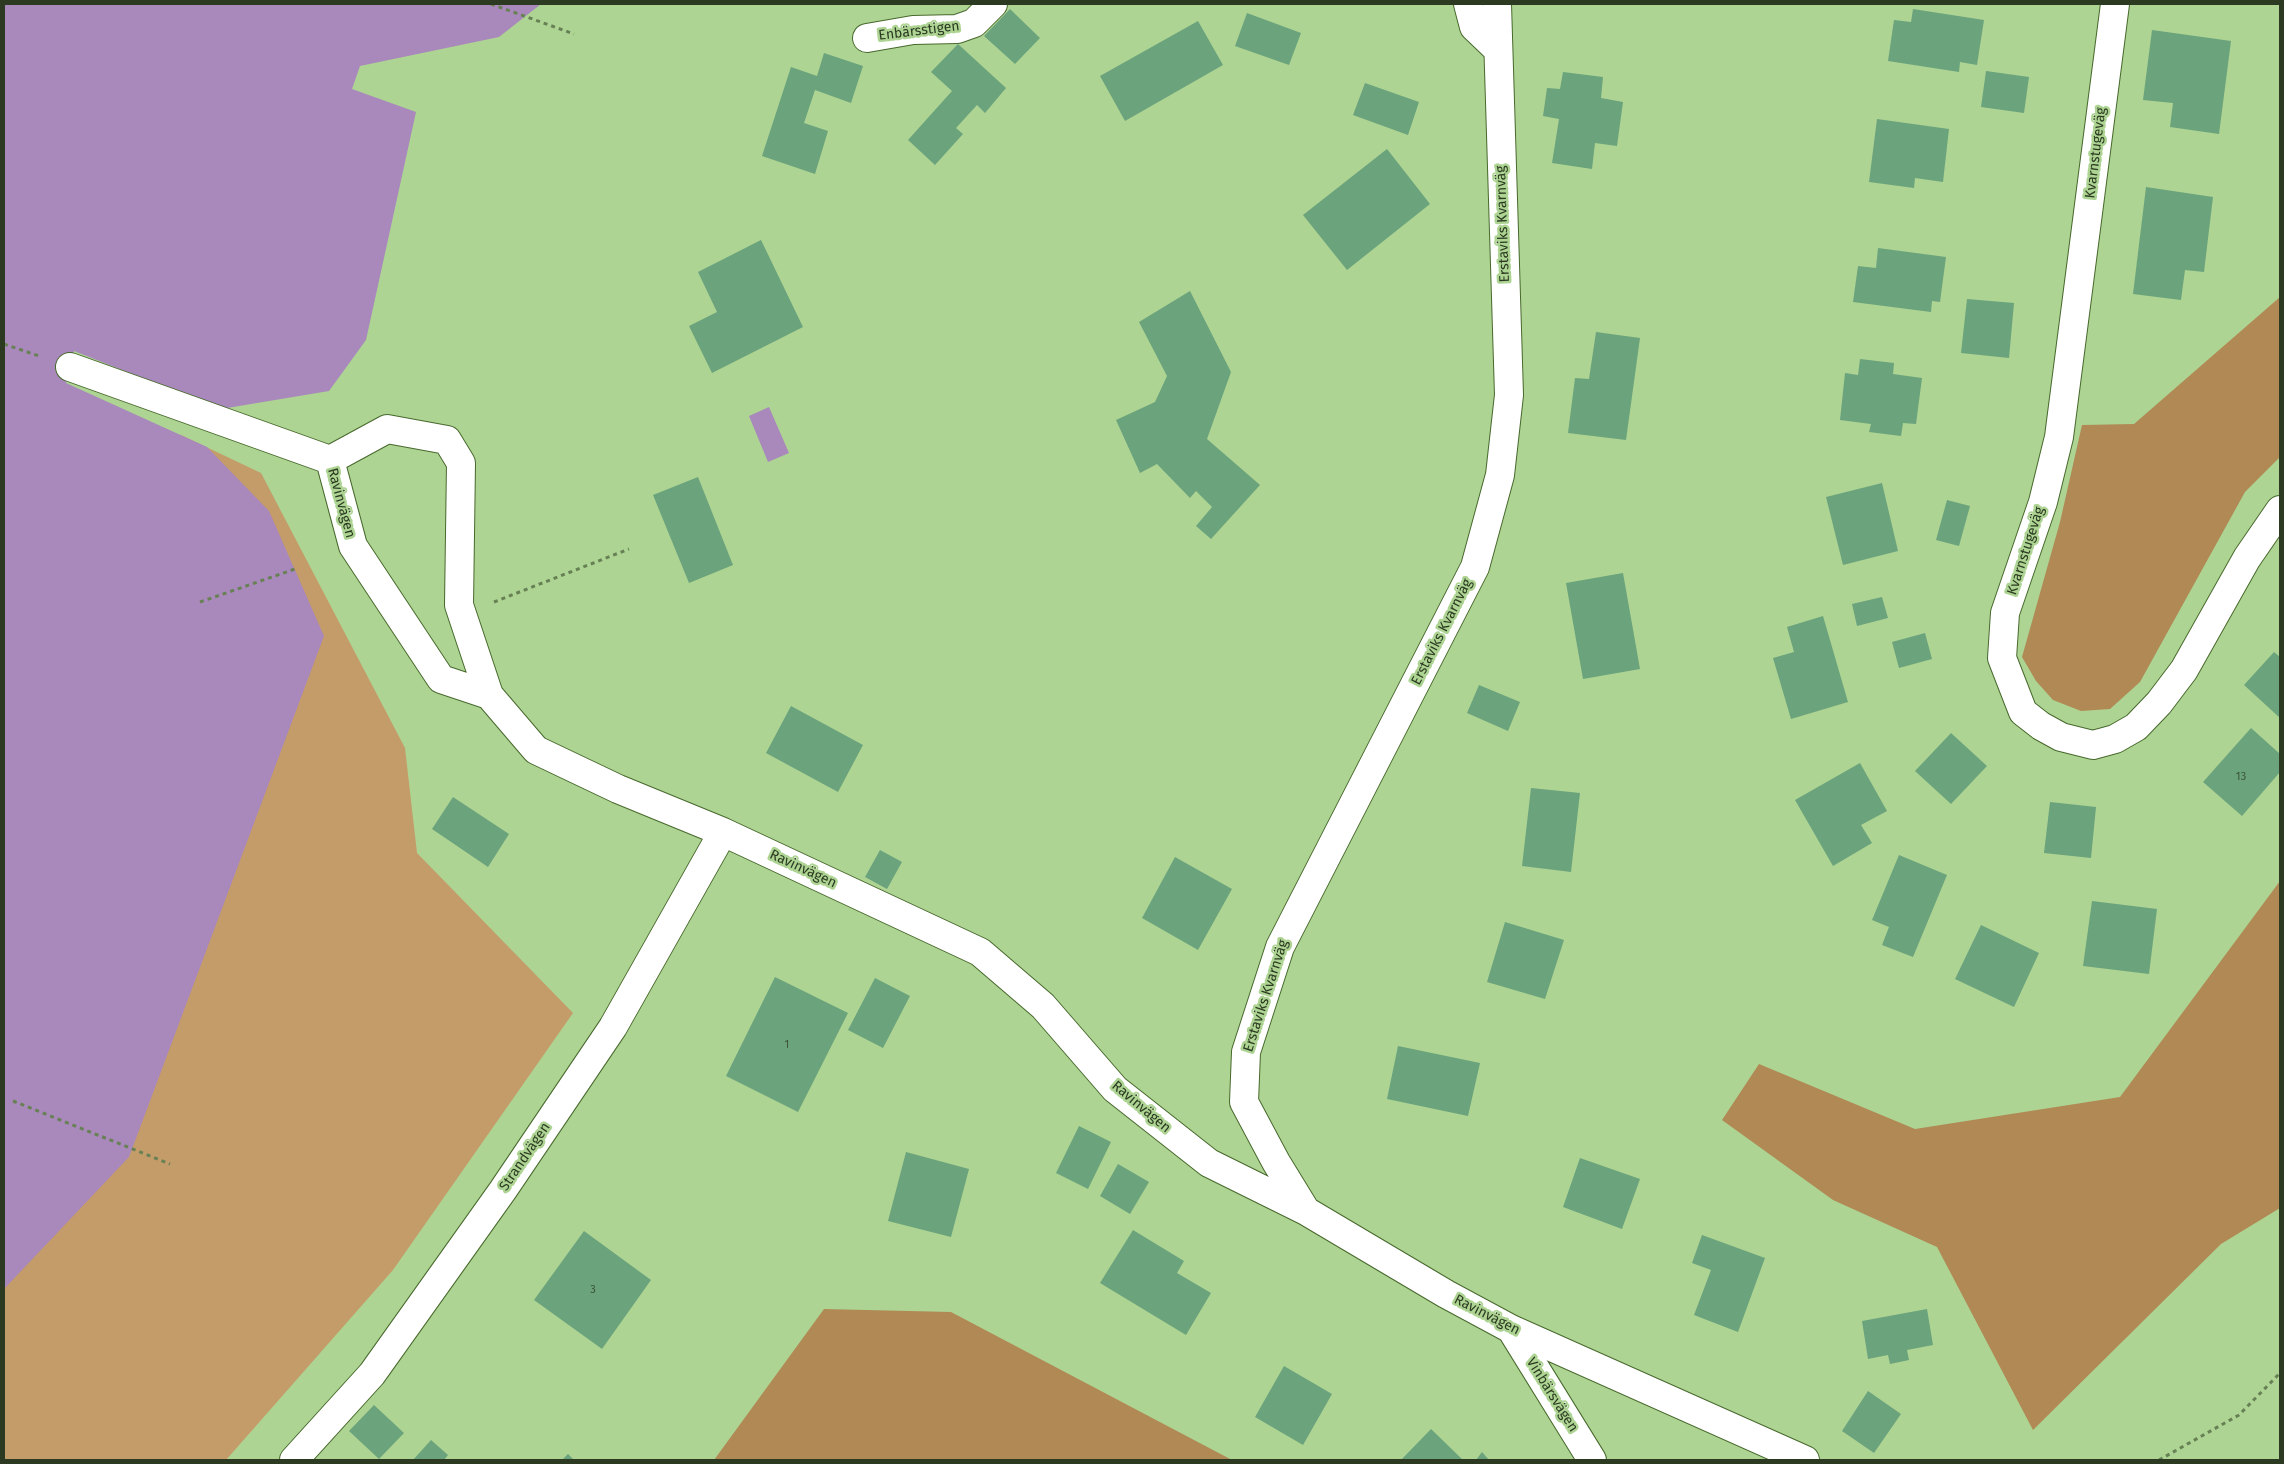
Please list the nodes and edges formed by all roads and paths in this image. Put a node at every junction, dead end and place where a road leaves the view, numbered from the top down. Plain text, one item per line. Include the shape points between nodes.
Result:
1 (491, 4) edge
2 (993, 4) edge
3 (1468, 4) edge
4 (1497, 4) edge
5 (2115, 4) edge
6 (574, 34) dead end
7 (867, 38) dead end
8 (1497, 49) junction
9 (70, 367) dead end
10 (330, 460) junction
11 (2280, 510) edge
12 (629, 549) dead end
13 (295, 569) dead end
14 (200, 602) dead end
15 (461, 614) junction
16 (489, 695) junction
17 (724, 832) junction
18 (13, 1101) dead end
19 (170, 1164) dead end
20 (1306, 1211) junction
21 (1511, 1329) junction
22 (2280, 1373) edge
23 (294, 1460) edge
24 (1592, 1460) edge
25 (1805, 1460) edge
26 (2159, 1460) edge

1 - 6 path
2 - 7 street, Enbärsstigen via 974,23 957,29 913,30
3 - 8 street via 1474,27
4 - 8 street, Erstaviks Kvarnväg
5 - 11 street, Kvarnstugeväg via 2059,438 2043,502 2006,613 2002,658 2023,712 2061,738 2093,745 2114,739 2136,727 2159,704 2184,670 2246,558
8 - 20 street, Erstaviks Kvarnväg via 1509,395 1500,475 1475,567 1280,947 1246,1052 1244,1102
9 - 10 street
10 - 15 street, Ravinvägen via 387,429 447,440 461,463
10 - 16 street, Ravinvägen via 353,546 397,615 441,679
12 - 15 path
13 - 14 path
15 - 16 street, Ravinvägen
16 - 17 street, Ravinvägen via 536,750 618,790
17 - 20 street, Ravinvägen via 980,952 1043,1006 1115,1089 1209,1163
17 - 23 street, Strandvägen via 613,1027 508,1182 372,1374
18 - 19 path
20 - 21 street, Ravinvägen
21 - 24 street, Vinbärsvägen
21 - 25 street, Ravinvägen
22 - 26 path via 2239,1415

